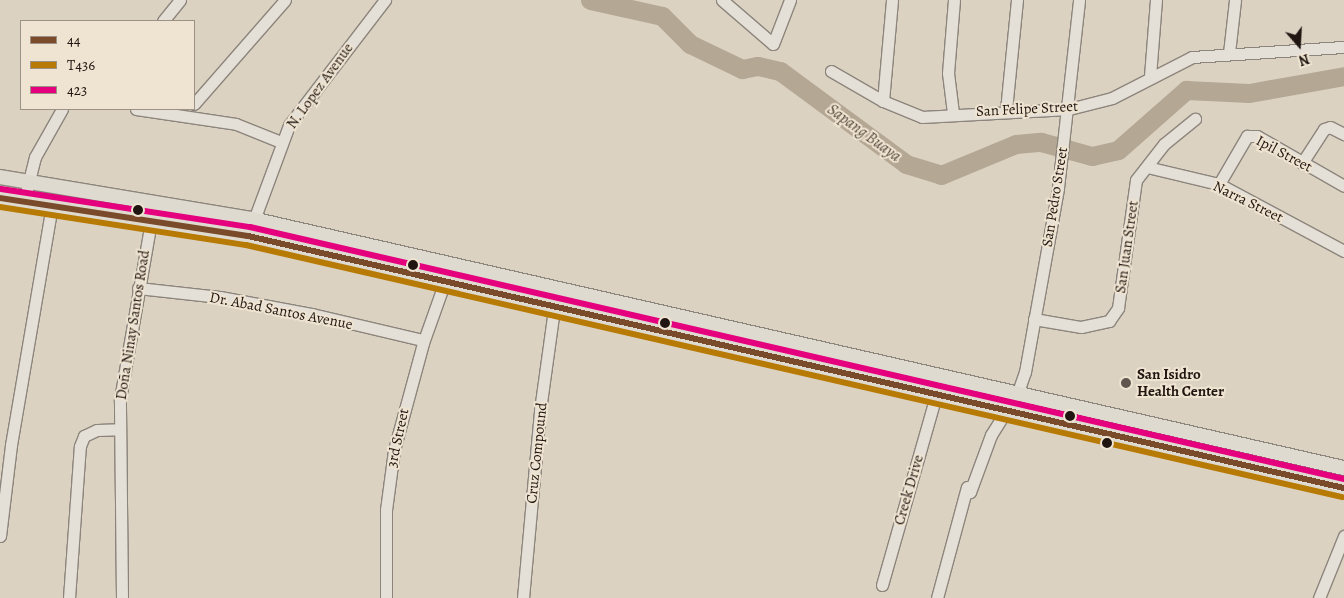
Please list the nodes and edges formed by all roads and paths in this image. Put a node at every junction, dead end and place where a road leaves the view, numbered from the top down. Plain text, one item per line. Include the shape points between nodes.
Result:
1 (180, 0) edge
2 (284, 0) edge
3 (386, 0) edge
4 (722, 0) edge
5 (790, 0) edge
6 (892, 0) edge
7 (954, 0) edge
8 (1016, 0) edge
9 (1079, 0) edge
10 (1156, 0) edge
11 (1234, 0) edge
12 (164, 20) edge
13 (1344, 47) edge
14 (1229, 53) junction
15 (831, 71) dead end
16 (1150, 76) junction
17 (883, 101) junction
18 (195, 103) edge
19 (1069, 109) junction
20 (61, 110) edge
21 (153, 110) edge
22 (1006, 110) junction
23 (187, 112) edge
24 (954, 113) junction
25 (1195, 120) dead end
26 (1344, 134) edge
27 (281, 142) junction
28 (1302, 163) junction
29 (1147, 168) junction
30 (0, 178) edge
31 (28, 182) junction
32 (1219, 184) junction
33 (1344, 186) edge
34 (0, 198) edge
35 (24, 201) junction
36 (52, 204) junction
37 (252, 220) junction
38 (151, 221) junction
39 (248, 236) junction
40 (1344, 251) edge
41 (444, 284) junction
42 (545, 284) junction
43 (138, 288) junction
44 (540, 303) junction
45 (554, 309) junction
46 (1034, 319) junction
47 (424, 340) junction
48 (1018, 392) junction
49 (936, 395) junction
50 (1008, 409) junction
51 (120, 429) junction
52 (1344, 468) edge
53 (1344, 488) edge
54 (0, 536) edge
55 (1344, 536) edge
56 (1341, 550) edge
57 (882, 585) dead end
58 (69, 598) edge
59 (122, 598) edge
60 (386, 598) edge
61 (523, 598) edge
62 (936, 598) edge
63 (1319, 598) edge

1 - 12 street
2 - 18 street
3 - 27 street, N. Lopez Avenue via 303,105
4 - 5 street via 773,44
6 - 17 street
7 - 24 street via 948,72
8 - 22 street
9 - 19 street, San Pedro Street
10 - 16 street
11 - 14 street
13 - 14 street, San Felipe Street
14 - 16 street, San Felipe Street via 1184,59
15 - 17 street, San Felipe Street
16 - 19 street, San Felipe Street via 1099,103
17 - 24 street, San Felipe Street via 922,117
19 - 22 street, San Felipe Street
19 - 46 street, San Pedro Street
20 - 31 street via 38,150
21 - 23 street
22 - 24 street, San Felipe Street
23 - 27 street via 236,124
25 - 29 street, San Juan Street via 1164,144
26 - 28 street via 1330,127 1324,129
27 - 37 street, N. Lopez Avenue
28 - 32 street, Ipil Street via 1257,136 1247,136
28 - 33 street, Ipil Street
29 - 32 street, Narra Street
29 - 46 street, San Juan Street via 1136,180 1118,308 1109,321 1081,327
30 - 31 main road
31 - 35 street
31 - 37 main road
32 - 40 street, Narra Street
34 - 35 main road
35 - 36 main road
36 - 38 main road
36 - 54 street via 11,445
37 - 39 street, N. Lopez Avenue
37 - 42 main road
38 - 39 main road
38 - 43 street, Doña Ninay Santos Road
39 - 41 main road
41 - 44 main road
41 - 47 street, 3rd Street
42 - 44 main road
42 - 48 main road
43 - 47 street, Dr. Abad Santos Avenue via 220,297
43 - 51 street, Doña Ninay Santos Road via 120,399
44 - 45 main road
45 - 49 main road
45 - 61 street, Cruz Compound via 540,410
46 - 48 street, San Pedro Street via 1025,372
47 - 60 street, 3rd Street via 393,458 386,510
48 - 50 street, San Pedro Street
48 - 52 main road
49 - 50 main road
49 - 57 street, Creek Drive
50 - 53 main road
50 - 62 street, San Pedro Street via 991,435 969,489
51 - 58 street via 97,430 84,436 80,446
51 - 59 street, Doña Ninay Santos Road
55 - 56 street
56 - 63 street

